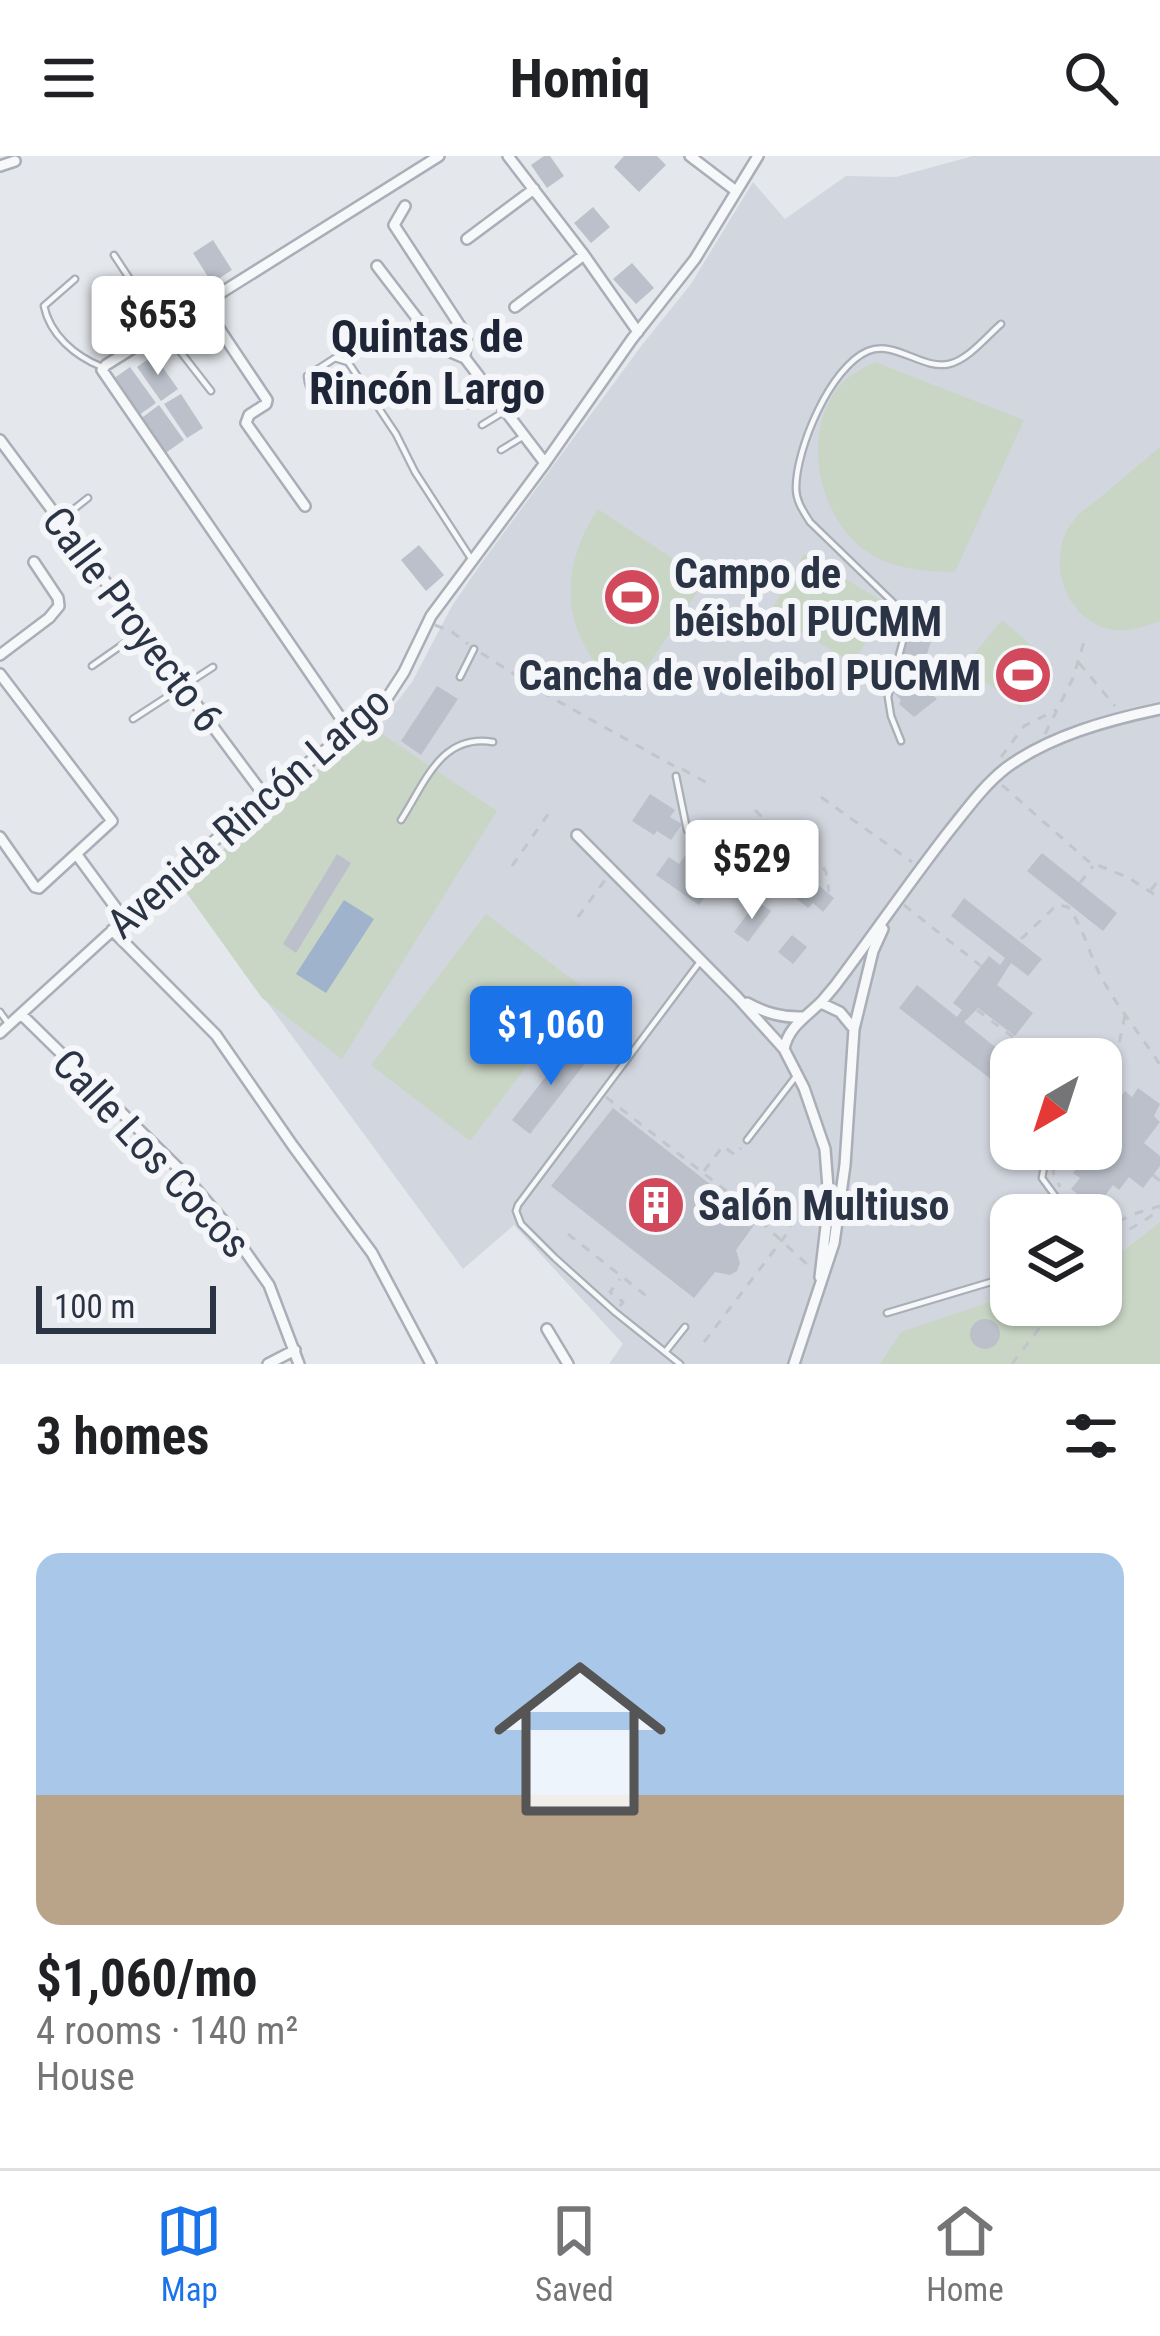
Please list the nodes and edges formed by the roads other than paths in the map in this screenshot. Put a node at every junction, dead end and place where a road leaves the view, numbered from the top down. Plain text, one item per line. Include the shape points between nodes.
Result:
1 (439, 156) edge
2 (508, 156) edge
3 (690, 156) edge
4 (758, 156) edge
5 (15, 161) dead end
6 (0, 166) edge
7 (534, 189) junction
8 (736, 191) junction
9 (405, 206) dead end
10 (467, 239) dead end
11 (114, 255) dead end
12 (584, 255) junction
13 (377, 266) dead end
14 (75, 279) dead end
15 (202, 303) junction
16 (515, 307) dead end
17 (1001, 324) dead end
18 (163, 328) junction
19 (638, 332) junction
20 (465, 358) junction
21 (102, 368) junction
22 (356, 376) junction
23 (211, 391) dead end
24 (490, 391) junction
25 (469, 405) dead end
26 (505, 411) junction
27 (482, 425) dead end
28 (524, 436) junction
29 (0, 440) edge
30 (502, 450) dead end
31 (545, 464) junction
32 (88, 498) dead end
33 (305, 506) dead end
34 (60, 520) junction
35 (472, 560) junction
36 (34, 562) dead end
37 (142, 631) junction
38 (474, 649) road end
39 (0, 655) edge
40 (92, 666) dead end
41 (213, 667) dead end
42 (0, 674) edge
43 (460, 677) dead end
44 (182, 685) junction
45 (1160, 709) edge
46 (133, 719) dead end
47 (351, 733) junction
48 (901, 741) dead end
49 (493, 742) dead end
50 (676, 776) road end
51 (266, 798) junction
52 (401, 820) dead end
53 (687, 830) dead end
54 (577, 835) dead end
55 (0, 837) edge
56 (77, 855) junction
57 (896, 904) junction
58 (124, 919) junction
59 (112, 930) junction
60 (701, 961) junction
61 (737, 997) junction
62 (821, 1003) junction
63 (0, 1012) edge
64 (22, 1015) junction
65 (804, 1017) junction
66 (5, 1029) edge
67 (854, 1029) junction
68 (784, 1049) junction
69 (797, 1075) junction
70 (747, 1139) road end
71 (820, 1277) junction
72 (990, 1282) edge
73 (887, 1313) dead end
74 (685, 1327) dead end
75 (548, 1329) dead end
76 (295, 1350) junction
77 (665, 1352) junction
78 (677, 1363) edge
79 (268, 1364) edge
80 (299, 1364) edge
81 (431, 1364) edge
82 (568, 1364) edge
83 (794, 1364) edge

1 - 15 street
2 - 7 street
3 - 8 street
4 - 8 street, Avenida Rincón Largo
5 - 6 street
7 - 10 street
7 - 12 street
8 - 19 street, Avenida Rincón Largo
9 - 20 street via 394,225 466,335
11 - 18 lane
12 - 16 street
12 - 19 street
13 - 20 street via 439,347
14 - 21 lane via 44,314 65,344
15 - 18 street
15 - 33 street via 267,400 246,422
17 - 48 lane via 946,365 879,348 860,355 835,382 800,456 795,491 810,522 906,615 888,697
18 - 21 street
18 - 23 lane
19 - 31 street, Avenida Rincón Largo
20 - 24 street
21 - 47 street
22 - 22 lane via 341,358 307,376 323,396
22 - 35 lane
24 - 25 lane
24 - 26 street
26 - 27 lane
26 - 28 street
28 - 30 lane
28 - 31 street
29 - 34 street, Calle Proyecto 6
31 - 35 street, Avenida Rincón Largo
32 - 34 lane
34 - 37 street, Calle Proyecto 6
35 - 47 street, Avenida Rincón Largo via 380,710
36 - 39 street via 59,606
37 - 40 lane
37 - 44 street, Calle Proyecto 6
38 - 43 lane
41 - 44 lane
42 - 56 street via 110,817
44 - 46 lane
44 - 51 street, Calle Proyecto 6
45 - 57 street via 1040,747 994,774
47 - 51 street, Avenida Rincón Largo
49 - 52 lane via 461,742 446,751
50 - 53 lane
51 - 58 street, Avenida Rincón Largo
54 - 60 street
55 - 56 street via 39,888
56 - 58 street
57 - 62 street
57 - 67 street via 873,951
58 - 59 street, Avenida Rincón Largo
59 - 64 street, Avenida Rincón Largo
59 - 81 street via 217,1035 372,1253
60 - 61 street
60 - 77 lane via 516,1211 521,1224
61 - 65 street via 764,1012
61 - 68 street
62 - 65 street
62 - 67 street
63 - 66 lane
64 - 66 street, Avenida Rincón Largo
64 - 76 street, Calle Los Cocos via 226,1224 269,1285
65 - 68 street
67 - 71 street via 839,1215
68 - 69 street
69 - 70 lane
69 - 71 street via 825,1149 829,1202
71 - 83 street
72 - 73 lane
74 - 77 lane
75 - 82 street
76 - 79 street
76 - 80 street, Calle Los Cocos
77 - 78 lane

